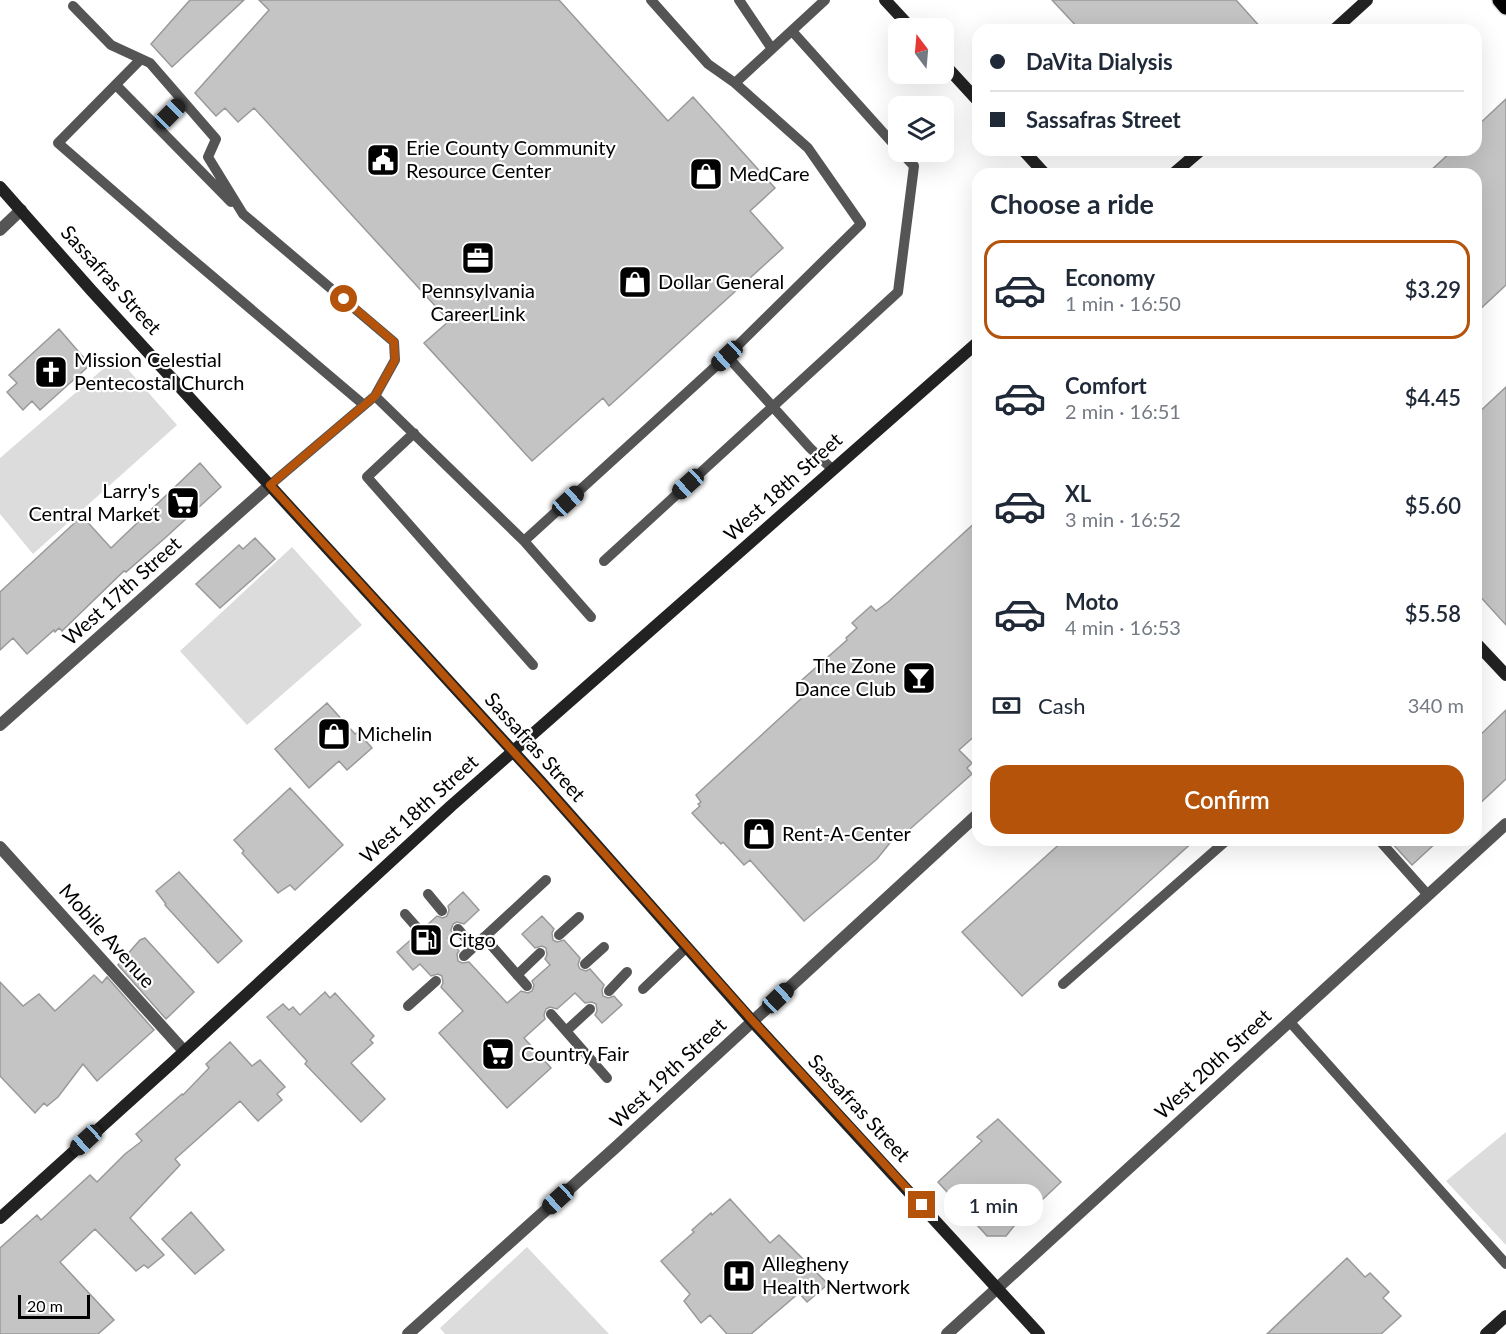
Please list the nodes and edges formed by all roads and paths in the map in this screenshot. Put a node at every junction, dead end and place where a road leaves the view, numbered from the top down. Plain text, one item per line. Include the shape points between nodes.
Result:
1 (651, 0) edge
2 (739, 0) edge
3 (825, 0) edge
4 (885, 0) edge
5 (1367, 0) edge
6 (1500, 0) edge
7 (73, 6) dead end
8 (1506, 7) edge
9 (902, 18) edge
10 (1341, 24) edge
11 (792, 31) junction
12 (772, 49) junction
13 (141, 59) junction
14 (954, 75) edge
15 (735, 83) junction
16 (116, 85) junction
17 (972, 94) edge
18 (183, 101) junction
19 (157, 127) junction
20 (888, 137) edge
21 (1028, 156) edge
22 (1194, 156) edge
23 (910, 162) edge
24 (1040, 168) edge
25 (1180, 168) edge
26 (0, 187) edge
27 (21, 210) junction
28 (243, 214) junction
29 (0, 230) edge
30 (972, 347) edge
31 (727, 356) junction
32 (375, 396) junction
33 (364, 405) junction
34 (772, 408) junction
35 (414, 433) junction
36 (832, 469) junction
37 (270, 485) junction
38 (524, 541) junction
39 (604, 561) dead end
40 (591, 617) dead end
41 (1482, 649) edge
42 (533, 664) dead end
43 (1506, 675) edge
44 (0, 725) edge
45 (513, 751) junction
46 (972, 820) edge
47 (1506, 824) edge
48 (1220, 846) edge
49 (1384, 846) edge
50 (1482, 846) edge
51 (1482, 846) edge
52 (0, 847) edge
53 (546, 880) dead end
54 (428, 894) dead end
55 (1428, 895) junction
56 (442, 911) dead end
57 (405, 914) dead end
58 (579, 916) dead end
59 (458, 929) dead end
60 (420, 931) dead end
61 (559, 935) dead end
62 (484, 937) junction
63 (603, 946) dead end
64 (473, 947) junction
65 (687, 947) junction
66 (540, 953) dead end
67 (464, 956) dead end
68 (585, 964) dead end
69 (627, 972) dead end
70 (517, 975) junction
71 (436, 981) dead end
72 (1063, 984) dead end
73 (527, 986) dead end
74 (643, 989) dead end
75 (609, 991) dead end
76 (408, 1006) dead end
77 (590, 1009) dead end
78 (551, 1014) dead end
79 (753, 1021) junction
80 (1289, 1021) junction
81 (566, 1031) junction
82 (184, 1051) junction
83 (607, 1078) dead end
84 (0, 1218) edge
85 (1506, 1264) edge
86 (997, 1288) junction
87 (1506, 1316) edge
88 (408, 1334) edge
89 (947, 1334) edge
90 (1039, 1334) edge
91 (1486, 1334) edge

1 - 15 lane via 708,64
2 - 12 lane
3 - 11 lane
4 - 9 street
5 - 10 street
6 - 8 main road
7 - 13 lane via 111,45
11 - 12 lane
11 - 20 lane
12 - 15 lane
13 - 16 lane
13 - 18 lane via 150,63
14 - 17 street
15 - 31 lane via 808,148 861,224
16 - 19 lane
16 - 33 lane via 58,143
18 - 19 lane
18 - 28 lane via 216,139 208,157
19 - 28 lane
21 - 24 street
22 - 25 street
23 - 34 lane via 914,166 898,292
26 - 27 street, Sassafras Street
27 - 29 street
27 - 37 street, Sassafras Street
28 - 32 lane via 394,342 395,360
30 - 36 street, West 18th Street
31 - 34 lane
31 - 38 lane
32 - 33 lane
32 - 35 lane
33 - 37 lane
34 - 36 lane
34 - 39 lane
35 - 38 lane
35 - 42 lane via 367,477
36 - 45 street, West 18th Street
37 - 44 street, West 17th Street
37 - 45 street, Sassafras Street
38 - 40 lane
41 - 43 street
45 - 65 street, Sassafras Street
45 - 82 street, West 18th Street
46 - 79 street, West 19th Street
47 - 50 street, West 20th Street
48 - 72 lane
49 - 55 lane
51 - 55 street, West 20th Street
52 - 82 street, Mobile Avenue
53 - 62 lane
54 - 56 lane
55 - 80 street, West 20th Street
57 - 60 lane
58 - 61 lane
59 - 64 lane
62 - 64 lane
62 - 70 lane
63 - 68 lane
64 - 67 lane
65 - 74 lane
65 - 79 street, Sassafras Street
66 - 70 lane
69 - 75 lane
70 - 73 lane
71 - 76 lane
77 - 81 lane
78 - 81 lane
79 - 86 street, Sassafras Street
79 - 88 street, West 19th Street
80 - 85 lane
80 - 86 street, West 20th Street
81 - 83 lane
82 - 84 street, West 18th Street
86 - 89 street, West 20th Street
86 - 90 street, Sassafras Street
87 - 91 street

